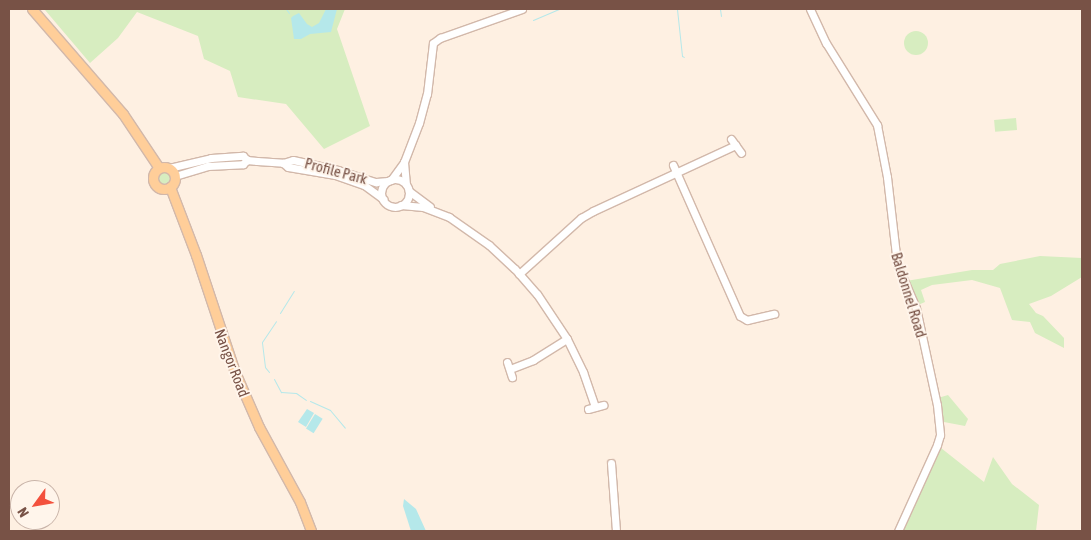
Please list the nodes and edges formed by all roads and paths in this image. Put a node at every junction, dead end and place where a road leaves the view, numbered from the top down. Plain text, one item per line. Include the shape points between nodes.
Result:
1 (32, 9) edge
2 (522, 9) edge
3 (810, 9) edge
4 (732, 139) dead end
5 (736, 146) junction
6 (741, 152) dead end
7 (404, 162) junction
8 (283, 163) junction
9 (673, 165) dead end
10 (160, 168) junction
11 (172, 172) junction
12 (677, 174) junction
13 (389, 180) junction
14 (170, 187) junction
15 (407, 187) junction
16 (383, 199) junction
17 (401, 205) junction
18 (434, 210) junction
19 (519, 274) junction
20 (774, 314) dead end
21 (567, 339) junction
22 (510, 370) dead end
23 (603, 405) dead end
24 (611, 462) dead end
25 (311, 531) edge
26 (616, 531) edge
27 (898, 531) edge

1 - 10 main road via 123,114
2 - 7 street via 433,43 427,94
3 - 27 street, Baldonnel Road via 826,43 877,125 887,177 896,264 916,308 937,405 940,435 937,445
4 - 5 street
5 - 6 street
5 - 12 street
7 - 13 street
7 - 15 street
8 - 11 street, Profile Park via 247,160 243,156 211,158
8 - 13 street, Profile Park via 293,160 376,182
8 - 16 street, Profile Park via 288,167 335,175 364,185
9 - 12 street
10 - 11 main road
10 - 14 main road via 154,177 155,183 160,188
11 - 14 main road via 174,182
12 - 19 street via 581,218
12 - 20 street via 740,316 747,320
13 - 15 street via 398,179
13 - 16 street via 382,187
14 - 25 main road, Nangor Road via 235,372 259,427 300,502
15 - 17 street via 407,200
15 - 18 street
16 - 17 street via 391,206
17 - 18 street
18 - 19 street via 489,245
19 - 21 street via 537,294
21 - 22 street
21 - 23 street via 583,372 592,408
24 - 26 street

